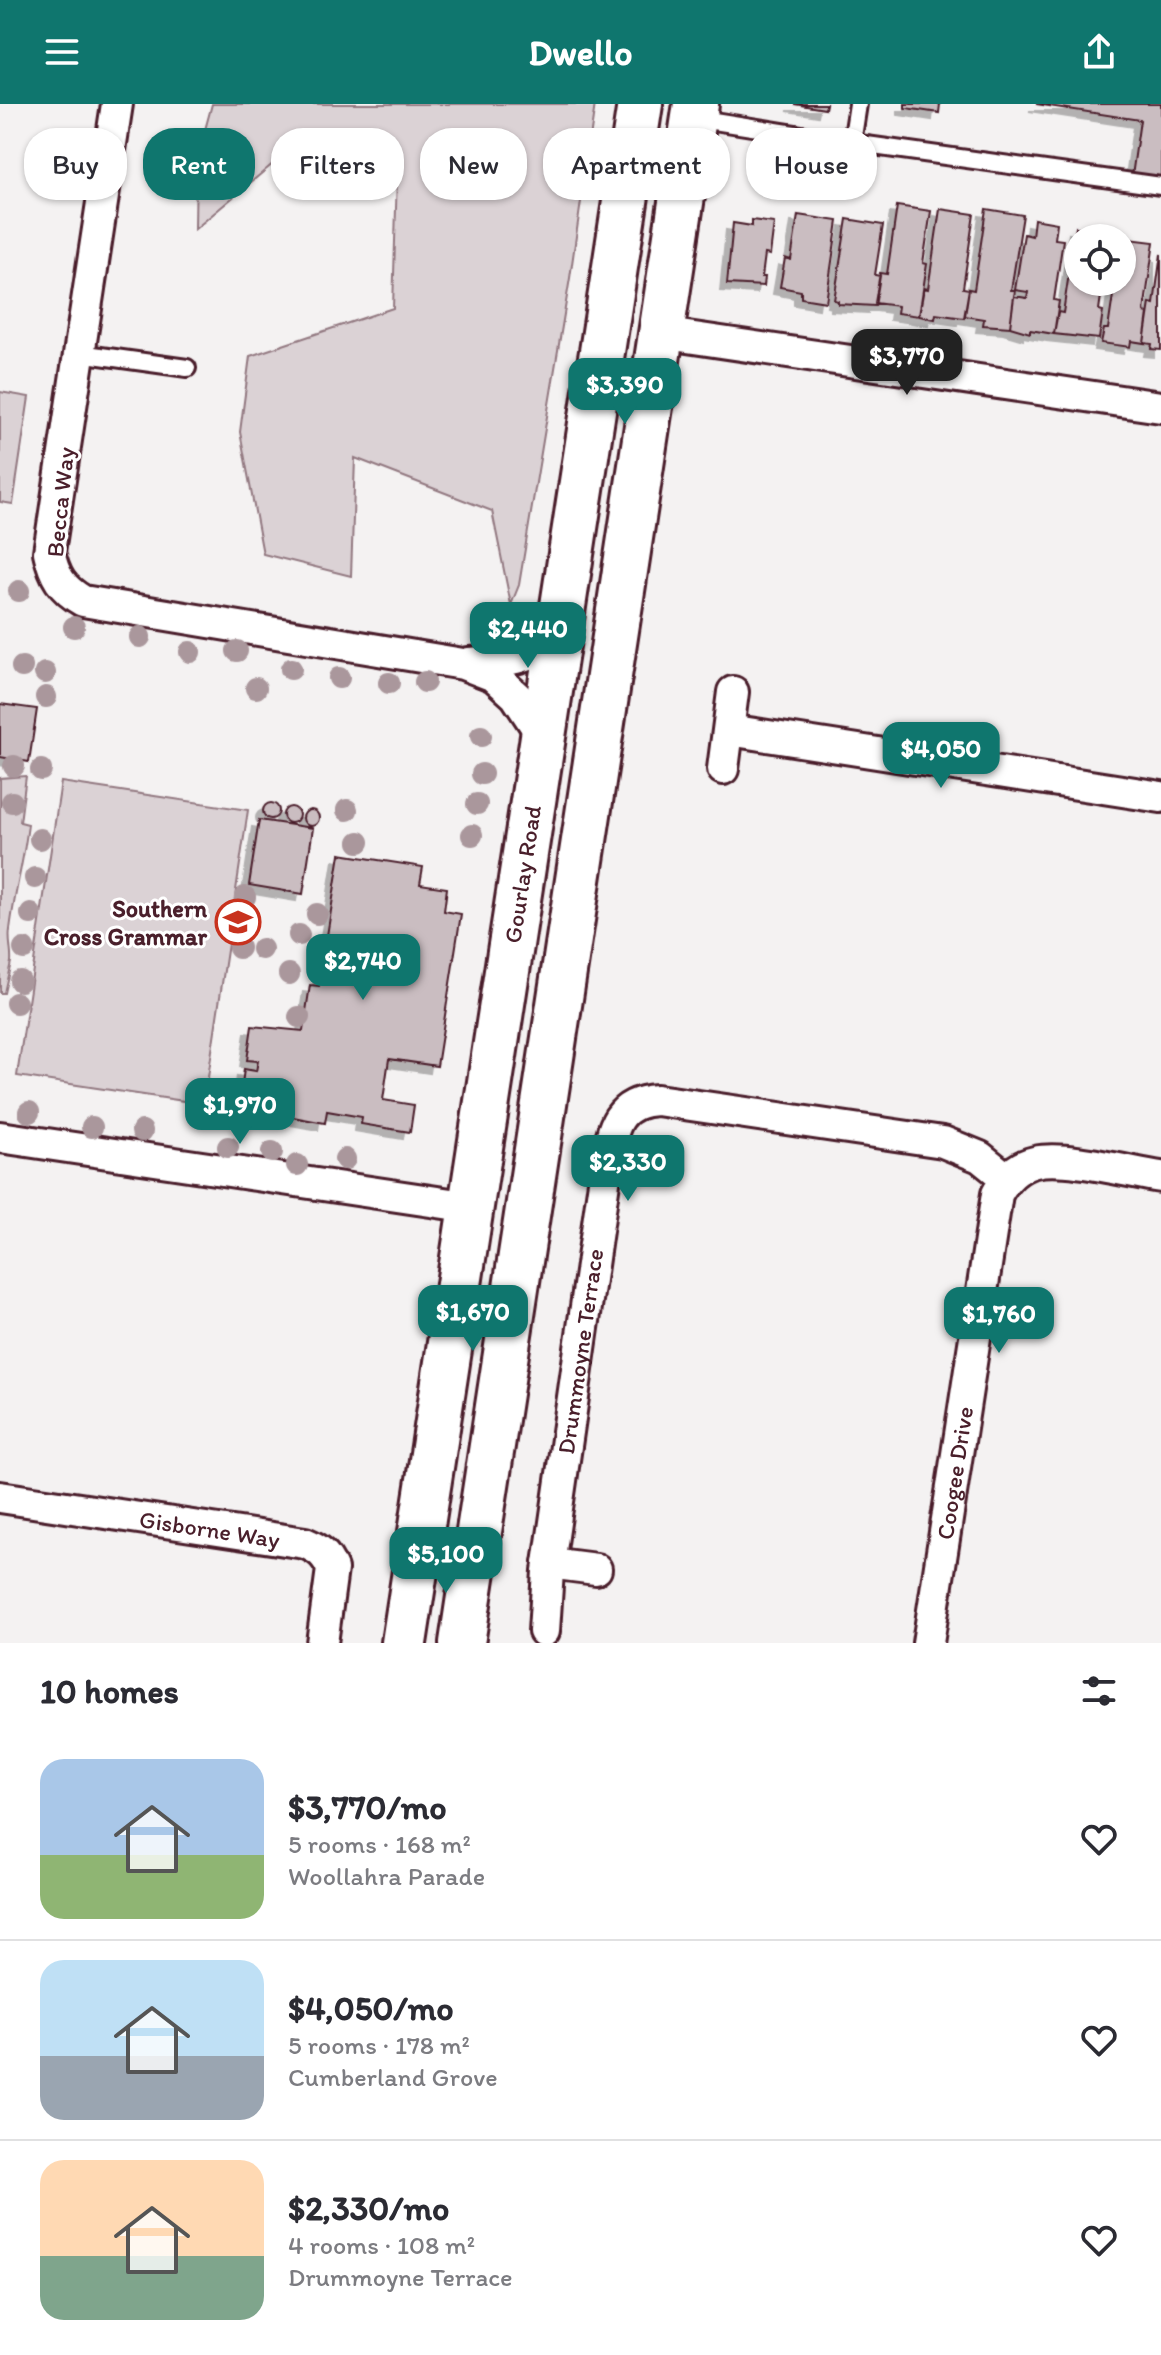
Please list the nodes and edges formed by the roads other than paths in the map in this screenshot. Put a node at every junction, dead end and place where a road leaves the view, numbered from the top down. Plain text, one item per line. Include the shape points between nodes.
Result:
1 (117, 104) edge
2 (858, 104) edge
3 (641, 105) edge
4 (695, 111) edge
5 (778, 128) edge
6 (854, 128) edge
7 (877, 146) edge
8 (1161, 186) edge
9 (660, 333) junction
10 (79, 353) junction
11 (187, 368) dead end
12 (1161, 407) edge
13 (558, 637) junction
14 (463, 664) junction
15 (733, 692) dead end
16 (729, 730) junction
17 (543, 737) junction
18 (723, 769) dead end
19 (1161, 797) edge
20 (0, 1137) edge
21 (1161, 1177) edge
22 (1006, 1178) junction
23 (471, 1207) junction
24 (529, 1216) junction
25 (0, 1497) edge
26 (549, 1563) junction
27 (596, 1569) dead end
28 (544, 1631) dead end
29 (322, 1643) edge
30 (404, 1643) edge
31 (462, 1643) edge
32 (928, 1643) edge

1 - 10 street, Becca Way
2 - 6 lane
3 - 13 main road, Gourlay Road
4 - 5 lane
4 - 9 main road
7 - 8 lane
9 - 12 street
9 - 24 main road
10 - 11 lane
10 - 14 street, Becca Way via 49,552 53,571 69,593 83,601
13 - 14 street, Becca Way via 519,659
13 - 17 main road, Gourlay Road
14 - 17 street, Becca Way via 494,676 516,696
15 - 16 street
16 - 18 street
16 - 19 street
17 - 23 main road, Gourlay Road
20 - 23 street
21 - 22 street via 1059,1161 1034,1162
22 - 26 street, Drummoyne Terrace via 980,1157 943,1142 669,1101 643,1100 620,1114 608,1152
22 - 32 street, Coogee Drive via 992,1223
23 - 24 main road
23 - 30 main road, Gourlay Road
24 - 31 main road
25 - 29 street, Gisborne Way via 305,1543 320,1550 332,1569
26 - 27 street
26 - 28 street, Drummoyne Terrace

